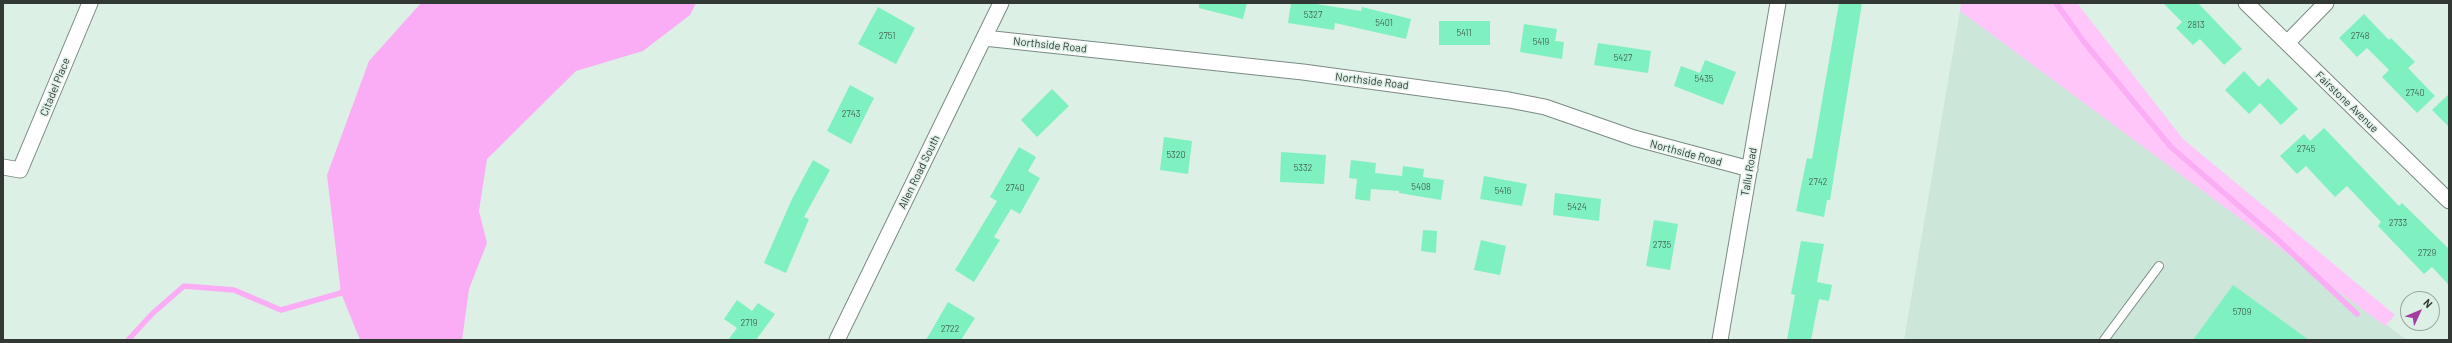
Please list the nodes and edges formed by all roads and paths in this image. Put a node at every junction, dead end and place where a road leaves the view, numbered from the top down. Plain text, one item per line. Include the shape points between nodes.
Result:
1 (90, 3) edge
2 (1001, 3) edge
3 (1778, 3) edge
4 (2246, 3) edge
5 (2326, 3) edge
6 (984, 38) junction
7 (2287, 43) junction
8 (3, 167) edge
9 (1750, 170) junction
10 (2449, 201) edge
11 (2159, 266) dead end
12 (837, 340) edge
13 (1720, 340) edge
14 (2104, 340) edge

1 - 8 street, Citadel Place via 20,170
2 - 6 street, Allen Road South
3 - 9 street, Tallu Road
4 - 7 street, Fairstone Avenue
5 - 7 street
6 - 9 street, Northside Road via 1303,72 1509,100 1545,107 1641,140
6 - 12 street, Allen Road South
7 - 10 street, Fairstone Avenue
9 - 13 street, Tallu Road
11 - 14 lane

